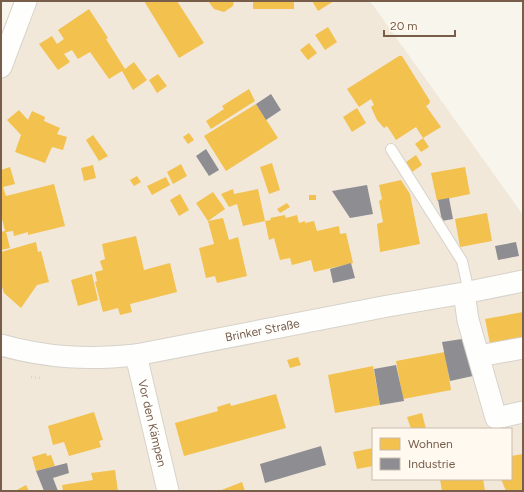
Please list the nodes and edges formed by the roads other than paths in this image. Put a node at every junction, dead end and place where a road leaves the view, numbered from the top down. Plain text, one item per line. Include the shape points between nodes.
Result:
1 (26, 1) edge
2 (1, 67) edge
3 (391, 149) dead end
4 (523, 281) edge
5 (467, 292) junction
6 (1, 345) edge
7 (523, 348) edge
8 (136, 355) junction
9 (479, 356) junction
10 (523, 412) edge
11 (168, 491) edge

1 - 2 street
3 - 5 lane via 462,261
4 - 5 street, Brinker Straße
5 - 8 street, Brinker Straße
5 - 9 street via 468,320
6 - 8 street, Brinker Straße via 28,352 77,358
7 - 9 street
8 - 11 street, Vor den Kämpen
9 - 10 street via 496,418

